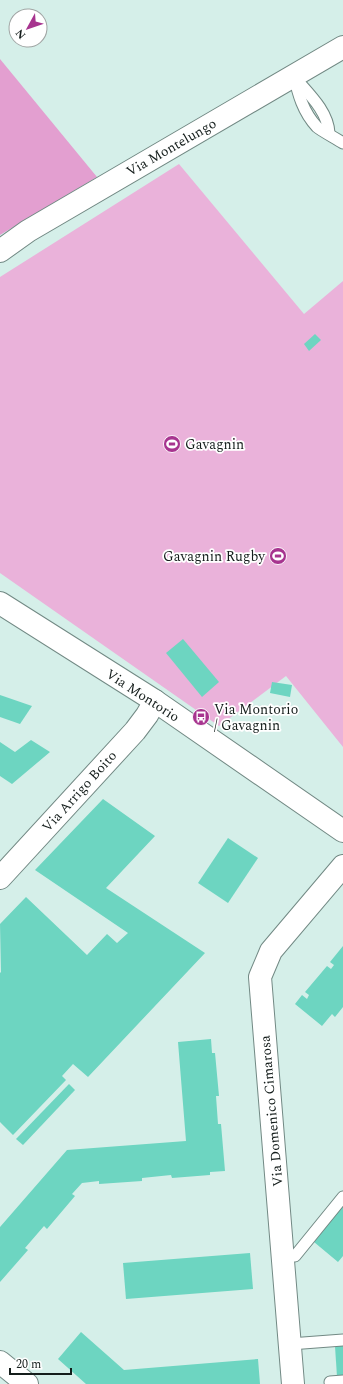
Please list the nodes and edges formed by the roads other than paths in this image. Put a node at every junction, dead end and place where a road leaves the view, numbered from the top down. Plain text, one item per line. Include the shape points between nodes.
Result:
1 (343, 47) edge
2 (294, 76) junction
3 (343, 144) edge
4 (0, 251) edge
5 (0, 603) edge
6 (155, 701) junction
7 (343, 831) edge
8 (343, 866) edge
9 (0, 878) edge
10 (343, 1198) edge
11 (283, 1255) junction
12 (343, 1340) edge
13 (290, 1344) junction
14 (0, 1362) edge
15 (343, 1381) edge
16 (330, 1382) dead end
17 (27, 1384) edge
18 (293, 1384) edge

1 - 2 street, Via Montelungo
2 - 3 lane via 301,103 317,128 329,133
2 - 4 street, Via Montelungo via 28,231
5 - 6 street, Via Montorio
6 - 7 street, Via Montorio
6 - 9 street, Via Arrigo Boito via 135,731
8 - 11 street, Via Domenico Cimarosa via 271,951 260,977
10 - 11 lane via 295,1256
11 - 13 street, Via Domenico Cimarosa
12 - 13 lane
13 - 18 street, Via Domenico Cimarosa
14 - 17 street
15 - 16 lane

